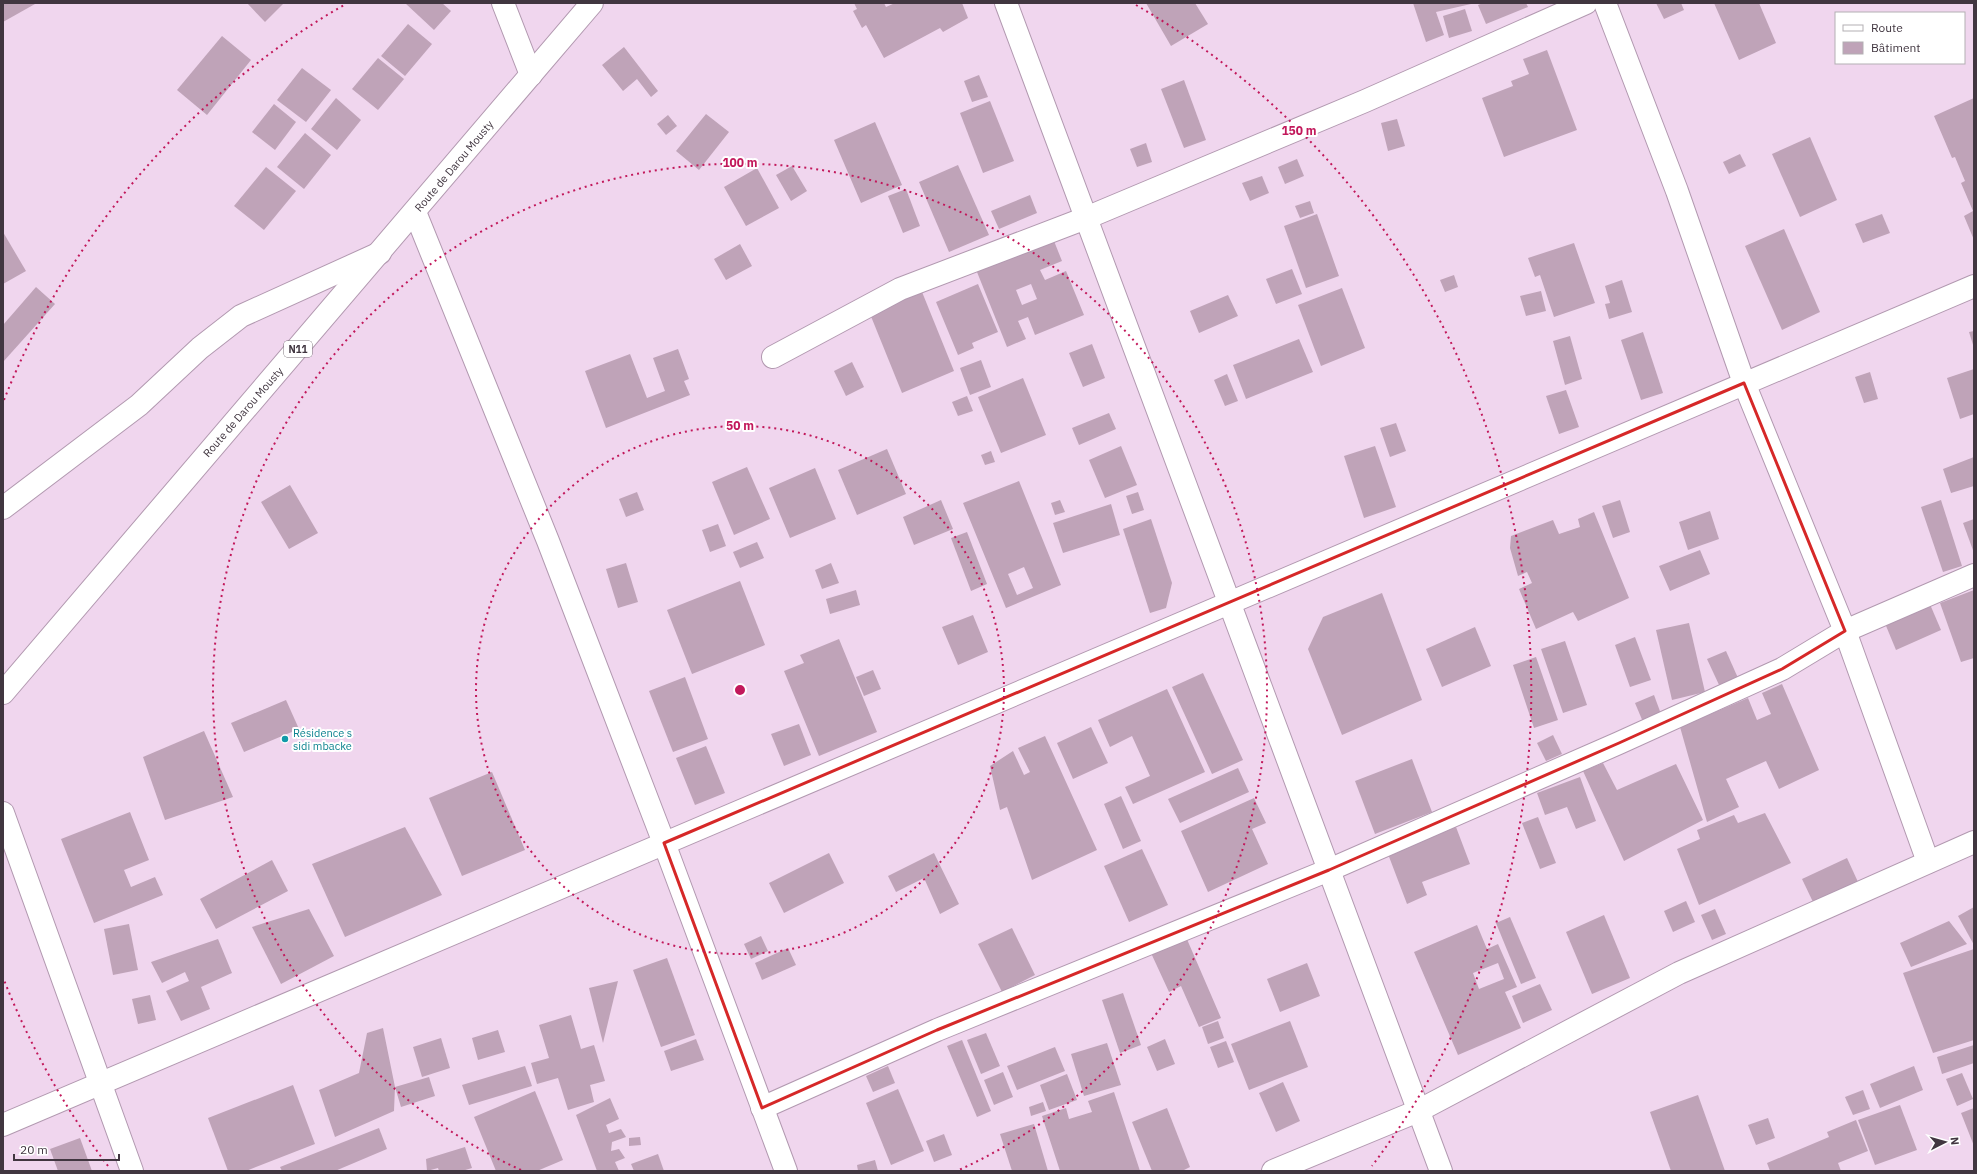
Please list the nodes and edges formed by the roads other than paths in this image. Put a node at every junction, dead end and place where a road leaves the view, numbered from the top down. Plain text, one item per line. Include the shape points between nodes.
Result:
1 (503, 3) edge
2 (592, 3) edge
3 (1006, 3) edge
4 (1586, 3) edge
5 (1605, 3) edge
6 (531, 75) junction
7 (415, 212) junction
8 (1086, 218) junction
9 (380, 253) junction
10 (1974, 286) edge
11 (773, 357) dead end
12 (1744, 383) junction
13 (3, 508) edge
14 (1974, 575) edge
15 (1229, 602) junction
16 (1845, 631) junction
17 (3, 693) edge
18 (3, 813) edge
19 (1974, 842) edge
20 (664, 843) junction
21 (1928, 862) junction
22 (1329, 870) junction
23 (99, 1084) junction
24 (762, 1108) junction
25 (1418, 1111) junction
26 (3, 1125) edge
27 (132, 1171) edge
28 (786, 1171) edge
29 (1273, 1171) edge
30 (1441, 1171) edge

1 - 6 street
2 - 6 street, Route de Darou Mousty / N11
3 - 8 street
4 - 8 street via 1365,101
5 - 12 street via 1678,191
6 - 7 street, Route de Darou Mousty / N11
7 - 9 street, Route de Darou Mousty / N11
7 - 20 street via 548,541
8 - 11 street via 900,289
8 - 15 street
9 - 13 street via 241,316 200,348 139,405
9 - 17 street, Route de Darou Mousty / N11
10 - 12 street
12 - 15 street
12 - 16 street
14 - 16 street
15 - 20 street
15 - 22 street
16 - 21 street
16 - 22 street via 1782,669
18 - 23 street
19 - 21 street
20 - 23 street
20 - 24 street
21 - 25 street via 1679,973
22 - 24 street via 937,1030
22 - 25 street
23 - 26 street
23 - 27 street
24 - 28 street
25 - 29 street
25 - 30 street

